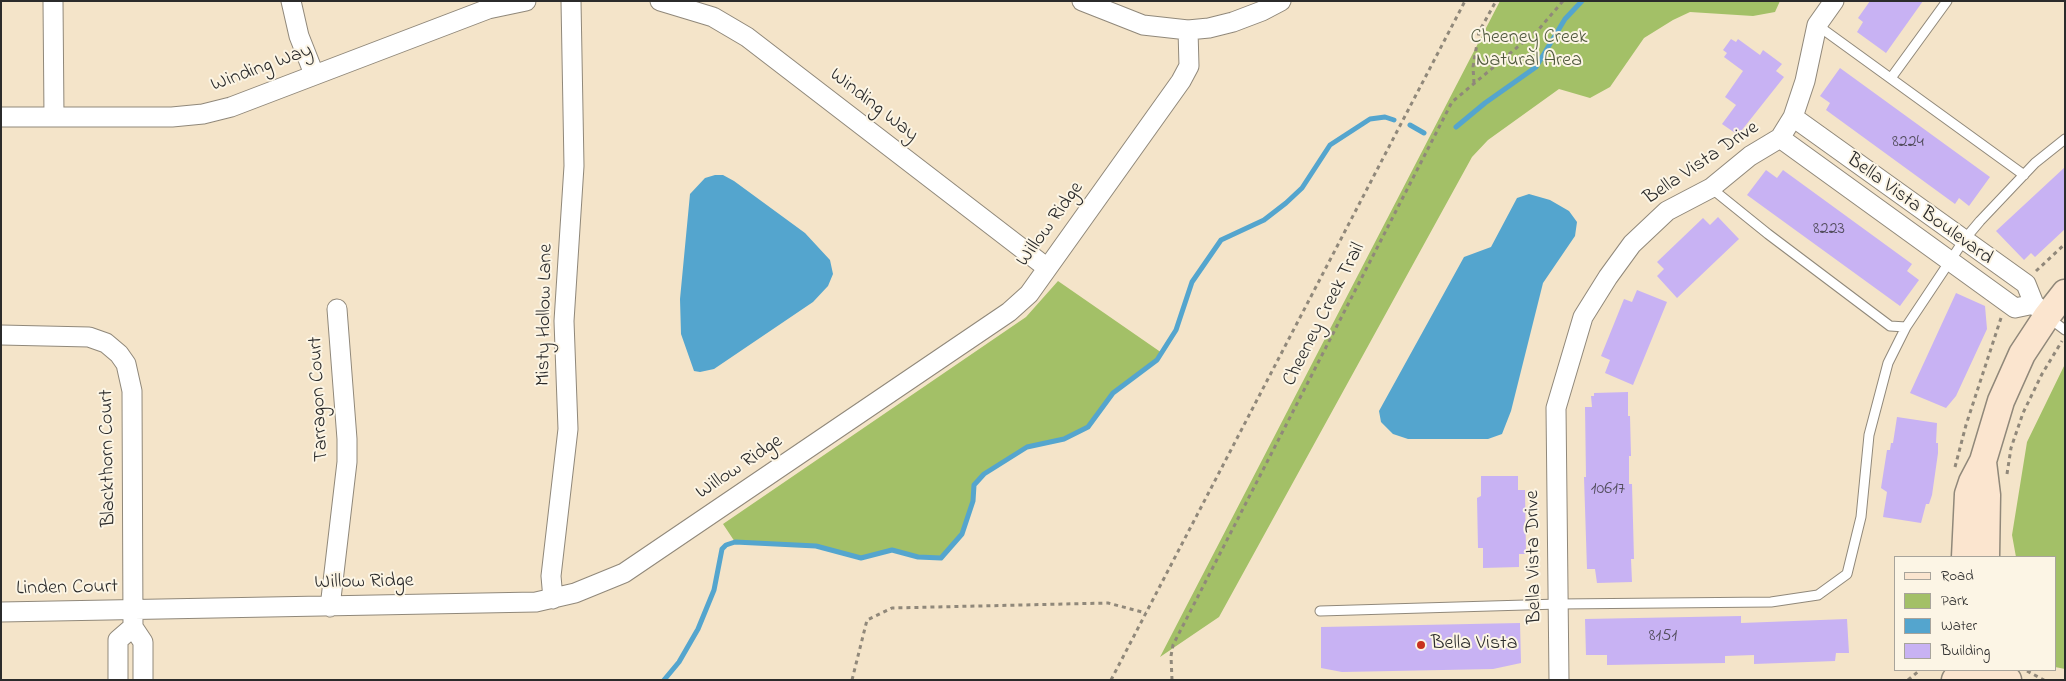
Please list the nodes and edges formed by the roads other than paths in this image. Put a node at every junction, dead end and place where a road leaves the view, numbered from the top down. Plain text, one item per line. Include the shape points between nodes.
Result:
1 (53, 1) edge
2 (291, 1) edge
3 (526, 1) edge
4 (571, 1) edge
5 (660, 1) edge
6 (1082, 1) edge
7 (1281, 1) edge
8 (1834, 1) edge
9 (1947, 1) edge
10 (687, 4) edge
11 (1817, 25) junction
12 (1188, 30) junction
13 (314, 74) junction
14 (1891, 78) junction
15 (1792, 117) junction
16 (1, 118) edge
17 (54, 118) junction
18 (1780, 138) junction
19 (2065, 139) edge
20 (2024, 175) junction
21 (1711, 188) junction
22 (1964, 240) junction
23 (1951, 261) junction
24 (1046, 267) junction
25 (2065, 294) edge
26 (337, 309) dead end
27 (2049, 317) edge
28 (1906, 327) junction
29 (1, 335) edge
30 (1983, 461) junction
31 (1965, 556) edge
32 (1986, 556) edge
33 (553, 599) junction
34 (1559, 604) junction
35 (330, 607) junction
36 (1, 612) edge
37 (1320, 612) dead end
38 (133, 618) junction
39 (118, 680) edge
40 (143, 680) edge
41 (1559, 680) edge
42 (1953, 680) edge
43 (2009, 680) edge

1 - 17 street
2 - 13 street via 299,36
3 - 13 street, Winding Way via 488,9
4 - 33 street, Misty Hollow Lane via 574,166 564,311 568,429 551,576
5 - 10 street, Winding Way
6 - 12 street via 1143,25
7 - 12 street via 1233,22
8 - 11 street, Bella Vista Drive
9 - 14 lane
10 - 24 street, Winding Way via 747,37
11 - 14 lane
11 - 15 street, Bella Vista Drive via 1805,81
12 - 24 street, Willow Ridge via 1189,66 1181,81
13 - 17 street, Winding Way via 231,107 203,114
14 - 20 lane
15 - 18 street, Bella Vista Drive
15 - 22 street, Bella Vista Boulevard
16 - 17 street, Winding Way
18 - 21 street, Bella Vista Drive via 1750,156
18 - 23 street, Bella Vista Boulevard
19 - 20 lane
20 - 22 lane
21 - 28 lane via 1890,326
21 - 34 street, Bella Vista Drive via 1667,212 1632,244 1583,317 1556,408
22 - 23 lane
22 - 27 street, Bella Vista Boulevard via 2026,284
23 - 27 street, Bella Vista Boulevard via 2015,308
23 - 28 lane
24 - 33 street, Willow Ridge via 1029,294 1009,312 688,530 624,573
25 - 27 street
26 - 35 street, Tarragon Court via 348,439
27 - 30 street via 2010,378 1988,437
28 - 34 lane via 1888,363 1869,435 1861,517 1846,574 1818,596 1771,602
29 - 38 street, Blackthorn Court via 89,337 106,343 126,364 132,391
30 - 31 street via 1968,494
30 - 32 street via 1987,495
33 - 35 street, Willow Ridge
34 - 37 lane
34 - 41 street, Bella Vista Drive
35 - 38 street, Willow Ridge
36 - 38 street, Linden Court
38 - 39 street via 118,640
38 - 40 street, Blackthorn Court via 143,642
42 - 43 street via 1981,672

